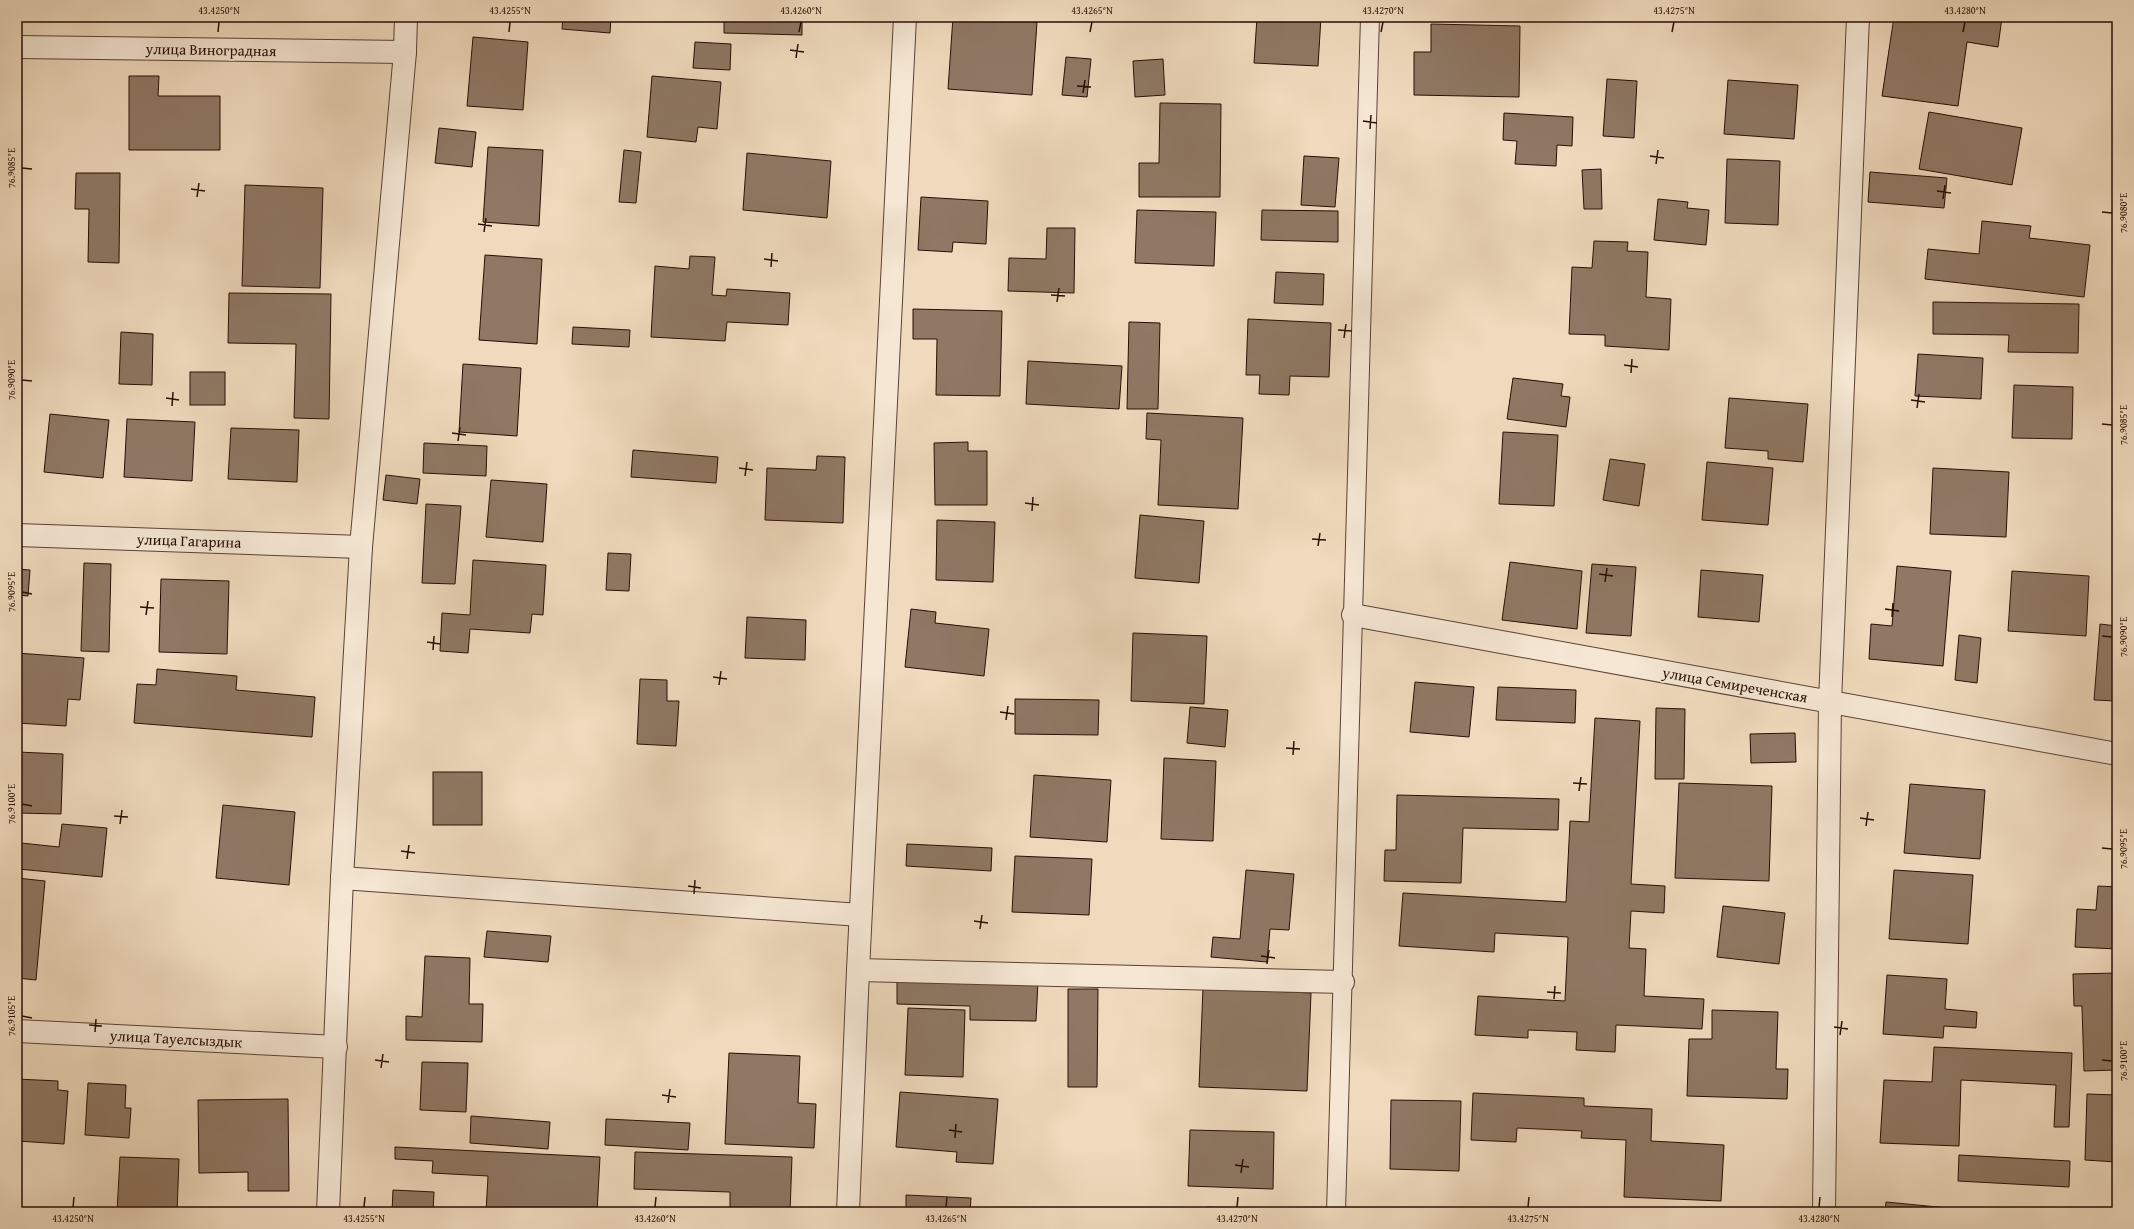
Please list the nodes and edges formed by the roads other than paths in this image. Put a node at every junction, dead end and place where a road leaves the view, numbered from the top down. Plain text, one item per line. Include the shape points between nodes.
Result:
1 (406, 17) edge
2 (905, 17) edge
3 (1370, 17) edge
4 (1858, 17) edge
5 (17, 47) edge
6 (405, 52) junction
7 (17, 535) edge
8 (361, 548) junction
9 (1354, 615) junction
10 (1830, 702) junction
11 (2117, 754) edge
12 (342, 878) junction
13 (860, 914) junction
14 (858, 970) junction
15 (1343, 982) junction
16 (17, 1031) edge
17 (336, 1047) junction
18 (328, 1212) edge
19 (848, 1212) edge
20 (1336, 1212) edge
21 (1824, 1212) edge

1 - 6 street
2 - 13 street
3 - 9 lane
4 - 10 street
5 - 6 street, улица Виноградная
6 - 8 street
7 - 8 street, улица Гагарина
8 - 12 street
9 - 10 street, улица Семиреченская
9 - 15 lane
10 - 11 street, улица Семиреченская
10 - 21 street
12 - 13 street
12 - 17 street
13 - 14 street
14 - 15 street
14 - 19 street
15 - 20 lane
16 - 17 street, улица Тауелсыздык
17 - 18 street

